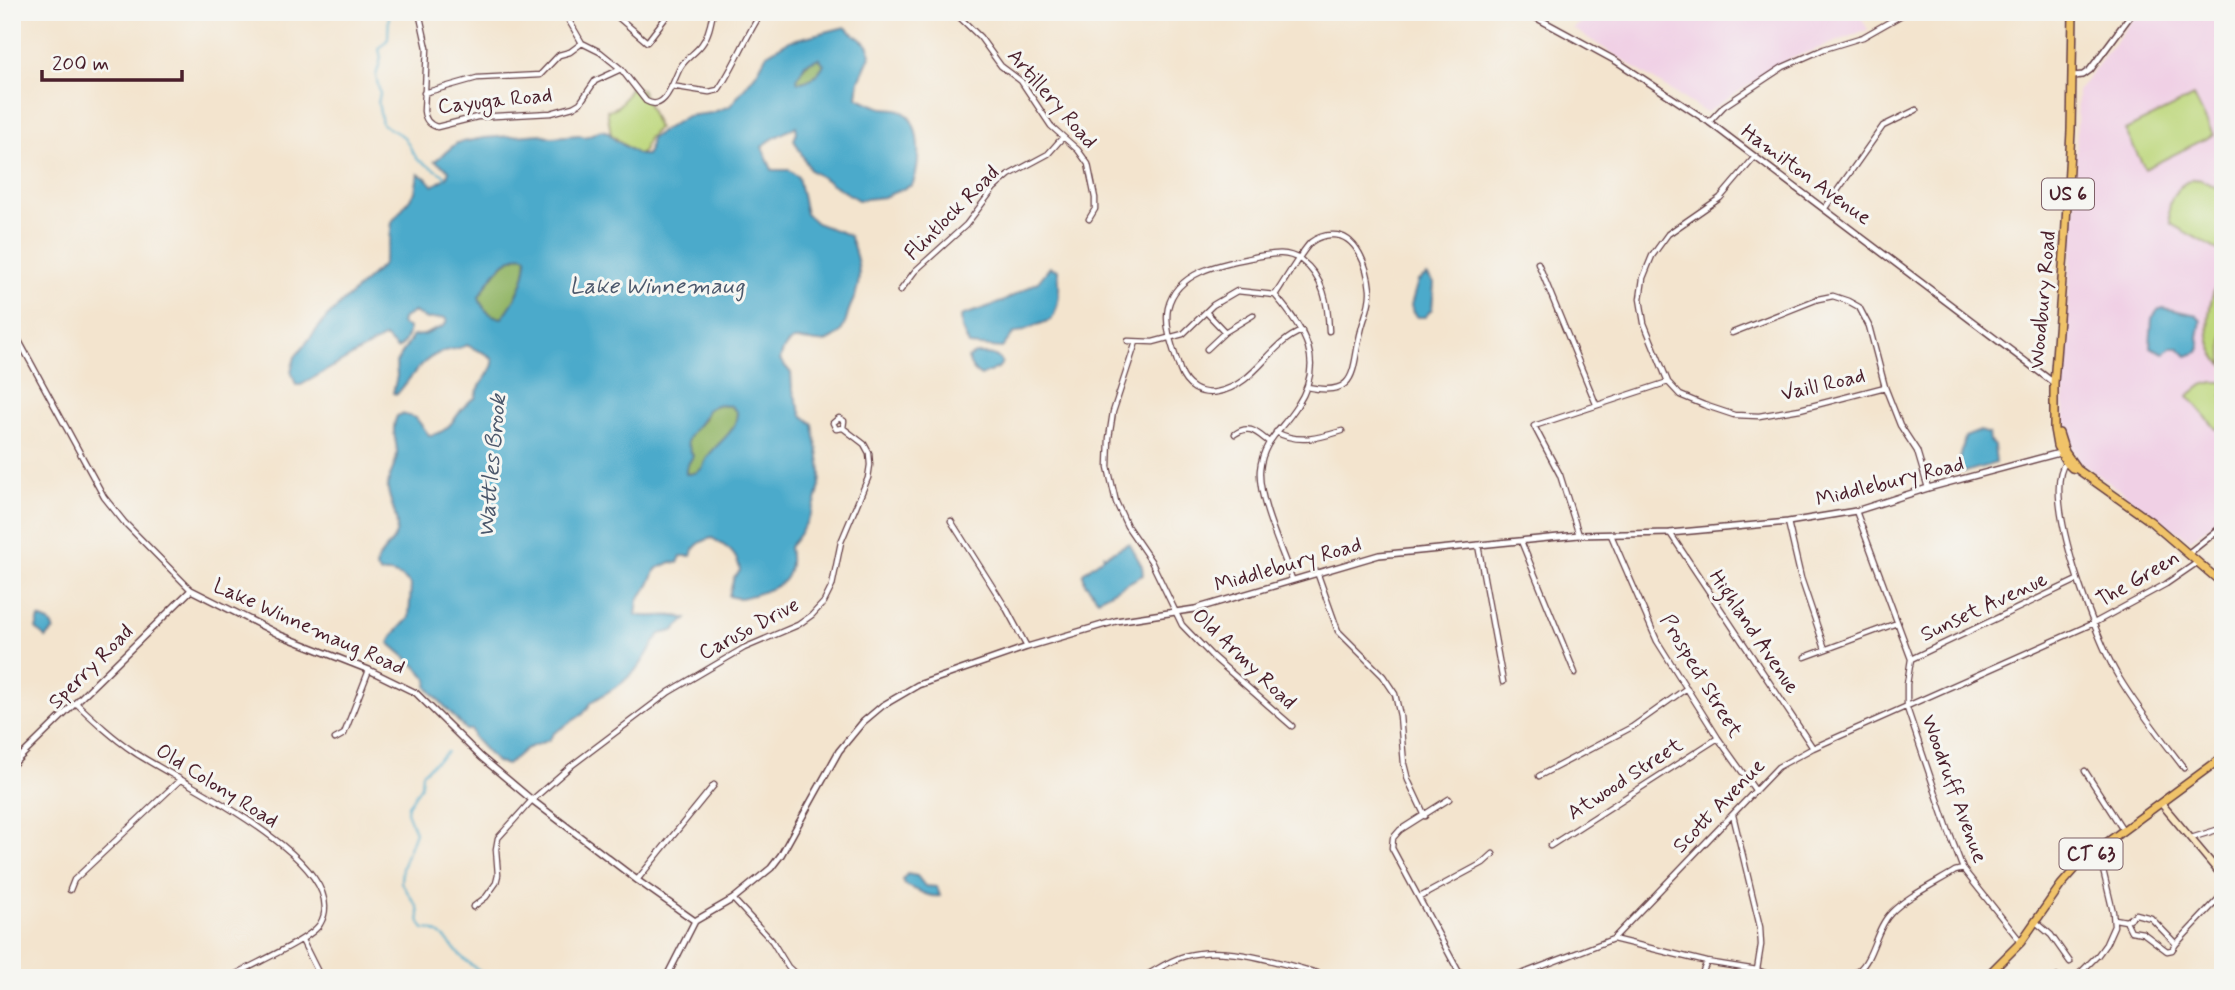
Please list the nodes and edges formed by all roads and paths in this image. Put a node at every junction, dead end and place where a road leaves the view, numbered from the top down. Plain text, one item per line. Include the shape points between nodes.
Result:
1 (419, 12) edge
2 (564, 12) edge
3 (612, 12) edge
4 (623, 12) edge
5 (670, 12) edge
6 (713, 12) edge
7 (762, 12) edge
8 (954, 12) edge
9 (1526, 12) edge
10 (1907, 12) edge
11 (2073, 12) edge
12 (2133, 12) edge
13 (618, 18) junction
14 (582, 43) junction
15 (621, 69) junction
16 (2073, 76) junction
17 (671, 86) junction
18 (424, 93) junction
19 (1916, 110) dead end
20 (1709, 122) junction
21 (1063, 137) junction
22 (1754, 158) junction
23 (1825, 208) junction
24 (1089, 219) dead end
25 (1300, 260) junction
26 (1538, 263) dead end
27 (900, 291) dead end
28 (1275, 295) junction
29 (1206, 312) junction
30 (1253, 315) dead end
31 (12, 328) edge
32 (1302, 331) junction
33 (1329, 331) dead end
34 (1225, 332) junction
35 (1732, 333) dead end
36 (1170, 337) junction
37 (1128, 341) dead end
38 (1136, 342) junction
39 (1207, 349) dead end
40 (1668, 382) junction
41 (2054, 383) junction
42 (1307, 387) junction
43 (1885, 387) junction
44 (1597, 404) junction
45 (843, 428) dead end
46 (1342, 431) dead end
47 (1276, 432) junction
48 (1235, 434) dead end
49 (1269, 442) junction
50 (2063, 453) junction
51 (2066, 462) junction
52 (2077, 469) junction
53 (1928, 488) junction
54 (1856, 511) junction
55 (951, 522) dead end
56 (1788, 522) junction
57 (2223, 526) edge
58 (1670, 533) junction
59 (1611, 534) junction
60 (1578, 536) junction
61 (1521, 541) junction
62 (1478, 545) junction
63 (2189, 553) junction
64 (2198, 561) junction
65 (1317, 572) junction
66 (1292, 579) junction
67 (2077, 580) junction
68 (2223, 584) edge
69 (191, 590) junction
70 (1175, 613) junction
71 (1896, 623) junction
72 (2094, 623) junction
73 (1027, 647) junction
74 (1825, 649) junction
75 (1805, 657) dead end
76 (1911, 659) junction
77 (369, 670) junction
78 (1575, 674) dead end
79 (1503, 682) dead end
80 (1687, 688) junction
81 (77, 704) junction
82 (1907, 708) junction
83 (1292, 726) dead end
84 (1717, 738) junction
85 (335, 739) dead end
86 (1813, 748) junction
87 (2223, 757) edge
88 (12, 765) edge
89 (2184, 768) dead end
90 (2085, 771) dead end
91 (1539, 776) dead end
92 (180, 780) junction
93 (714, 785) dead end
94 (1755, 790) junction
95 (1450, 799) dead end
96 (533, 800) junction
97 (2161, 803) junction
98 (1733, 815) junction
99 (1425, 816) junction
100 (2223, 828) edge
101 (2123, 830) junction
102 (2191, 838) junction
103 (1550, 846) dead end
104 (2098, 849) junction
105 (1493, 854) dead end
106 (1963, 869) junction
107 (2223, 877) edge
108 (637, 880) junction
109 (70, 890) dead end
110 (2223, 894) edge
111 (1420, 897) junction
112 (733, 899) junction
113 (473, 907) dead end
114 (2115, 919) junction
115 (695, 921) junction
116 (2126, 921) junction
117 (2036, 922) junction
118 (1613, 939) junction
119 (302, 940) junction
120 (2021, 942) junction
121 (2176, 944) junction
122 (1707, 962) junction
123 (2070, 962) dead end
124 (1757, 970) junction
125 (229, 978) edge
126 (321, 978) edge
127 (666, 978) edge
128 (800, 978) edge
129 (1141, 978) edge
130 (1336, 978) edge
131 (1462, 978) edge
132 (1511, 978) edge
133 (1700, 978) edge
134 (1778, 978) edge
135 (1789, 978) edge
136 (1985, 978) edge
137 (2075, 978) edge

1 - 18 street, Cayuga Road via 428,48
2 - 14 street
3 - 13 street
4 - 13 street
5 - 13 street via 647,42
6 - 17 street via 703,43 681,66
7 - 17 street via 718,90
8 - 21 street, Artillery Road via 981,37 1001,66 1021,81
9 - 20 street, Hamilton Avenue via 1616,61
10 - 20 street via 1863,37 1783,67 1724,106
11 - 16 main road, Woodbury Road / US 6
12 - 16 street via 2090,70
14 - 15 street
14 - 18 street via 559,55 540,75 477,78
15 - 17 street via 651,104 664,99
15 - 18 street, Cayuga Road via 595,81 573,107 551,113 486,116 437,127 425,118
16 - 41 main road, Woodbury Road / US 6
19 - 23 street via 1883,126
20 - 22 street, Hamilton Avenue
21 - 24 street, Artillery Road via 1088,164 1096,198
21 - 27 street, Flintlock Road via 1048,154 994,188 966,225 915,271
22 - 23 street, Hamilton Avenue
22 - 40 street via 1720,198 1668,234 1647,267 1640,299 1644,323
23 - 41 street, Hamilton Avenue
25 - 28 street
25 - 33 street via 1322,285
25 - 36 street via 1272,252 1234,260 1191,278 1169,305
25 - 42 street via 1312,242 1340,235 1353,244 1365,264 1370,290 1354,372 1347,383 1322,390
26 - 44 street
28 - 29 street via 1237,291
28 - 32 street
29 - 34 street
29 - 36 street via 1183,334
30 - 34 street
31 - 69 street, Lake Winnemaug Road via 109,504
32 - 36 street via 1284,340 1261,368 1219,392 1192,388 1181,374
32 - 42 street via 1311,359
34 - 39 street
35 - 43 street via 1818,299 1848,300 1859,307 1869,326
36 - 38 street
37 - 38 street
38 - 70 street via 1114,412 1109,475 1121,515 1151,561
40 - 43 street, Vaill Road via 1680,395 1704,404 1734,415 1759,416
40 - 44 street
41 - 50 main road, Woodbury Road / US 6
42 - 47 street
43 - 53 street, Vaill Road via 1900,425 1917,451
44 - 60 street via 1534,426 1560,475
45 - 96 street, Caruso Drive via 869,453 869,478 841,542 824,602 798,625 744,648 660,698
46 - 47 street via 1296,439
47 - 49 street
48 - 49 street via 1249,428
49 - 66 street via 1260,473 1263,497
50 - 51 main road, Woodbury Road / US 6
50 - 52 main road, Woodbury Road / US 6
50 - 53 street, Middlebury Road
51 - 52 main road, Woodbury Road / US 6
51 - 67 street via 2060,478 2061,508
52 - 63 main road, US 6
53 - 54 street, Middlebury Road
54 - 56 street, Middlebury Road
54 - 71 street
55 - 73 street
56 - 58 street, Middlebury Road
56 - 74 street
57 - 63 street
58 - 59 street, Middlebury Road
58 - 86 street, Highland Avenue
59 - 60 street, Middlebury Road
59 - 80 street, Prospect Street via 1657,641
60 - 61 street, Middlebury Road
61 - 62 street, Middlebury Road
61 - 78 street
62 - 65 street, Middlebury Road via 1379,555
62 - 79 street
63 - 64 main road, US 6
64 - 68 main road, US 6
64 - 72 street, The Green
65 - 66 street, Middlebury Road
65 - 99 street via 1338,631 1395,694 1404,764
66 - 70 street, Middlebury Road
67 - 72 street
67 - 76 street, Sunset Avenue
69 - 77 street, Lake Winnemaug Road via 280,635
69 - 81 street, Sperry Road
70 - 73 street, Middlebury Road via 1116,621
70 - 83 street, Old Army Road via 1212,656
71 - 74 street
71 - 76 street
72 - 82 street, Woodruff Avenue
72 - 89 street via 2117,674
73 - 112 street, Middlebury Road via 918,685 863,722 839,751 782,855
74 - 75 street
76 - 82 street, Sunset Avenue
77 - 85 street via 344,734
77 - 96 street, Lake Winnemaug Road via 416,693
80 - 84 street, Prospect Street
80 - 91 street via 1632,727
81 - 88 street, Sperry Road
81 - 92 street, Old Colony Road via 116,740
82 - 86 street, Scott Avenue
82 - 106 street, Woodruff Avenue
84 - 94 street, Prospect Street
84 - 103 street, Atwood Street
86 - 94 street, Scott Avenue via 1778,767
87 - 97 main road, CT 63
90 - 101 street
92 - 109 street via 74,880
92 - 119 street, Old Colony Road via 262,829 313,873 324,893 326,909 316,929
93 - 108 street
94 - 98 street, Scott Avenue
95 - 99 street
96 - 108 street, Lake Winnemaug Road
96 - 113 street, Caruso Drive via 498,838 496,883
97 - 101 main road, CT 63
97 - 102 main road
98 - 118 street, Scott Avenue
98 - 124 street via 1760,927
99 - 111 street via 1400,830 1392,848
100 - 102 street
101 - 104 main road, CT 63
102 - 107 main road
104 - 114 street
104 - 117 main road, CT 63 via 2076,867
105 - 111 street
106 - 120 street, Woodruff Avenue
106 - 135 street via 1891,913 1860,970 1839,976 1797,974
108 - 115 street, Lake Winnemaug Road
110 - 121 street
111 - 131 street
112 - 115 street, Middlebury Road
112 - 128 street
114 - 116 street
114 - 137 street via 2106,944
115 - 127 street
116 - 121 street via 2136,914 2151,918
116 - 121 street via 2131,931 2143,933 2167,951
117 - 120 main road, CT 63
117 - 123 street
118 - 122 street
118 - 132 street
119 - 125 street, Old Colony Road
119 - 126 street
120 - 136 main road, CT 63
122 - 124 street
122 - 133 street
124 - 134 street
129 - 130 street via 1183,956 1211,950

